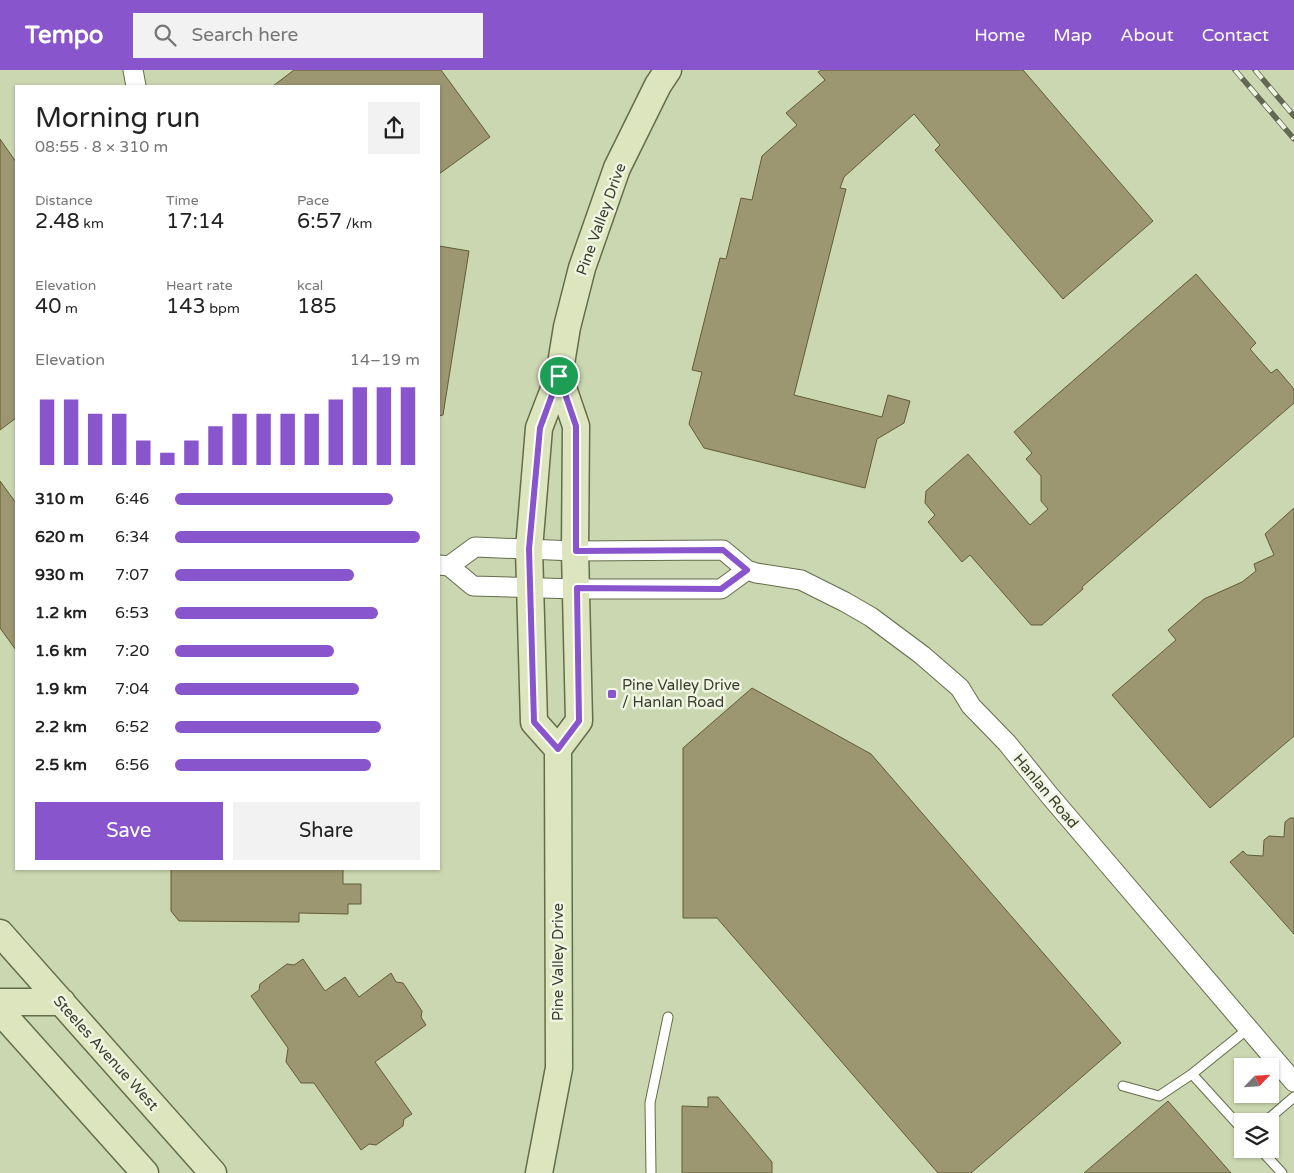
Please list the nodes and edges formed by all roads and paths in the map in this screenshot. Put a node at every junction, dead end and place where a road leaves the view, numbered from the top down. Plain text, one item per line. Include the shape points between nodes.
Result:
1 (133, 70) edge
2 (668, 70) edge
3 (136, 85) edge
4 (559, 376) junction
5 (529, 549) junction
6 (576, 551) junction
7 (444, 565) edge
8 (747, 570) junction
9 (531, 586) junction
10 (577, 588) junction
11 (558, 749) junction
12 (0, 933) edge
13 (0, 1002) edge
14 (62, 1002) junction
15 (0, 1010) edge
16 (668, 1017) dead end
17 (1249, 1028) junction
18 (1192, 1074) junction
19 (1294, 1082) edge
20 (1123, 1086) dead end
21 (1294, 1097) edge
22 (1275, 1113) edge
23 (1234, 1120) edge
24 (1268, 1158) edge
25 (145, 1173) edge
26 (213, 1173) edge
27 (539, 1173) edge
28 (651, 1173) edge
29 (1282, 1173) edge

1 - 3 street
2 - 4 main road, Pine Valley Drive via 617,168 582,268
4 - 5 main road, Pine Valley Drive via 540,428
4 - 6 main road, Pine Valley Drive via 576,426
5 - 6 street, Hanlan Road
5 - 7 street, Hanlan Road via 475,547
5 - 9 main road, Pine Valley Drive
6 - 8 street, Hanlan Road via 723,550
6 - 10 main road, Pine Valley Drive
7 - 9 street via 473,586
8 - 10 street via 721,589
8 - 17 street, Hanlan Road via 801,580 846,602 871,617 960,688 971,706 1007,743
9 - 10 street
9 - 11 main road, Pine Valley Drive via 534,722
10 - 11 main road, Pine Valley Drive via 579,721
11 - 27 main road, Pine Valley Drive via 559,1068
12 - 14 main road, Steeles Avenue West
13 - 14 main road
14 - 26 main road, Steeles Avenue West
15 - 25 main road
16 - 28 lane via 650,1103
17 - 18 lane
17 - 19 street, Hanlan Road
18 - 20 lane via 1159,1096
18 - 23 lane
21 - 22 lane
24 - 29 lane

